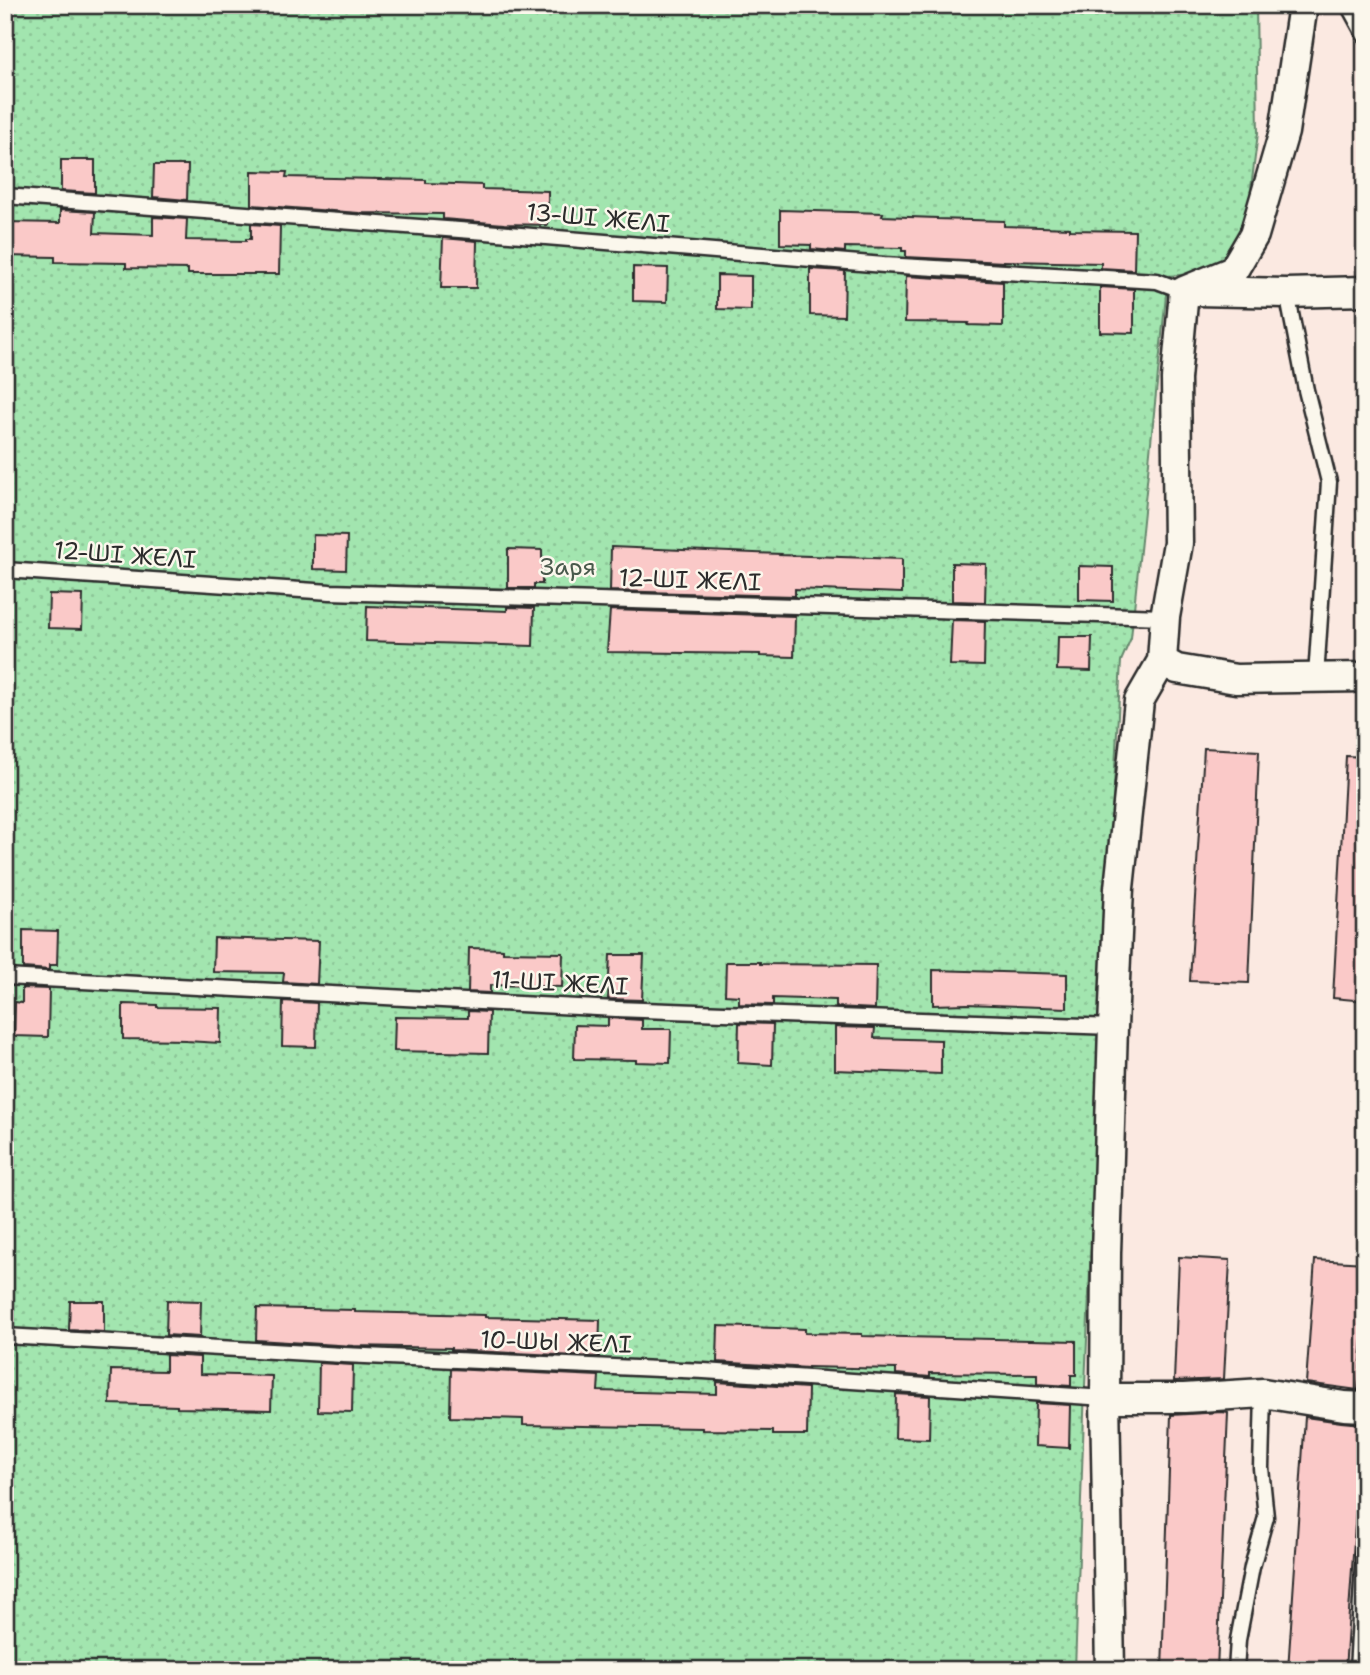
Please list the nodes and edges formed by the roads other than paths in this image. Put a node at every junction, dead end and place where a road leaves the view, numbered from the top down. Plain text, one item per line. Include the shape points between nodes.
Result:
1 (1303, 5) edge
2 (1348, 5) edge
3 (1365, 36) edge
4 (5, 196) edge
5 (1365, 290) edge
6 (1184, 291) junction
7 (1287, 293) junction
8 (5, 570) edge
9 (1165, 617) junction
10 (1162, 661) junction
11 (1316, 677) junction
12 (1365, 677) edge
13 (5, 976) edge
14 (1113, 1027) junction
15 (5, 1336) edge
16 (1263, 1394) junction
17 (1105, 1398) junction
18 (1365, 1407) edge
19 (1365, 1531) edge
20 (1110, 1670) edge
21 (1236, 1670) edge
22 (1357, 1670) edge

1 - 6 street via 1284,132 1254,235 1233,271
2 - 3 lane
4 - 6 lane, 13-ШІ ЖЕЛІ via 884,265 1157,281
5 - 7 street
6 - 7 street
6 - 9 street via 1176,379 1178,543
7 - 11 lane via 1329,482
8 - 9 lane, 12-ШІ ЖЕЛІ via 330,592
9 - 10 street
10 - 11 street via 1236,679
10 - 14 street via 1139,701 1119,888
11 - 12 street
13 - 14 lane, 11-ШІ ЖЕЛІ via 616,1009
14 - 17 street
15 - 17 lane, 10-ШЫ ЖЕЛІ via 704,1371
16 - 17 street
16 - 18 street
16 - 21 lane via 1261,1468 1266,1517 1252,1567
17 - 20 street
19 - 22 lane

